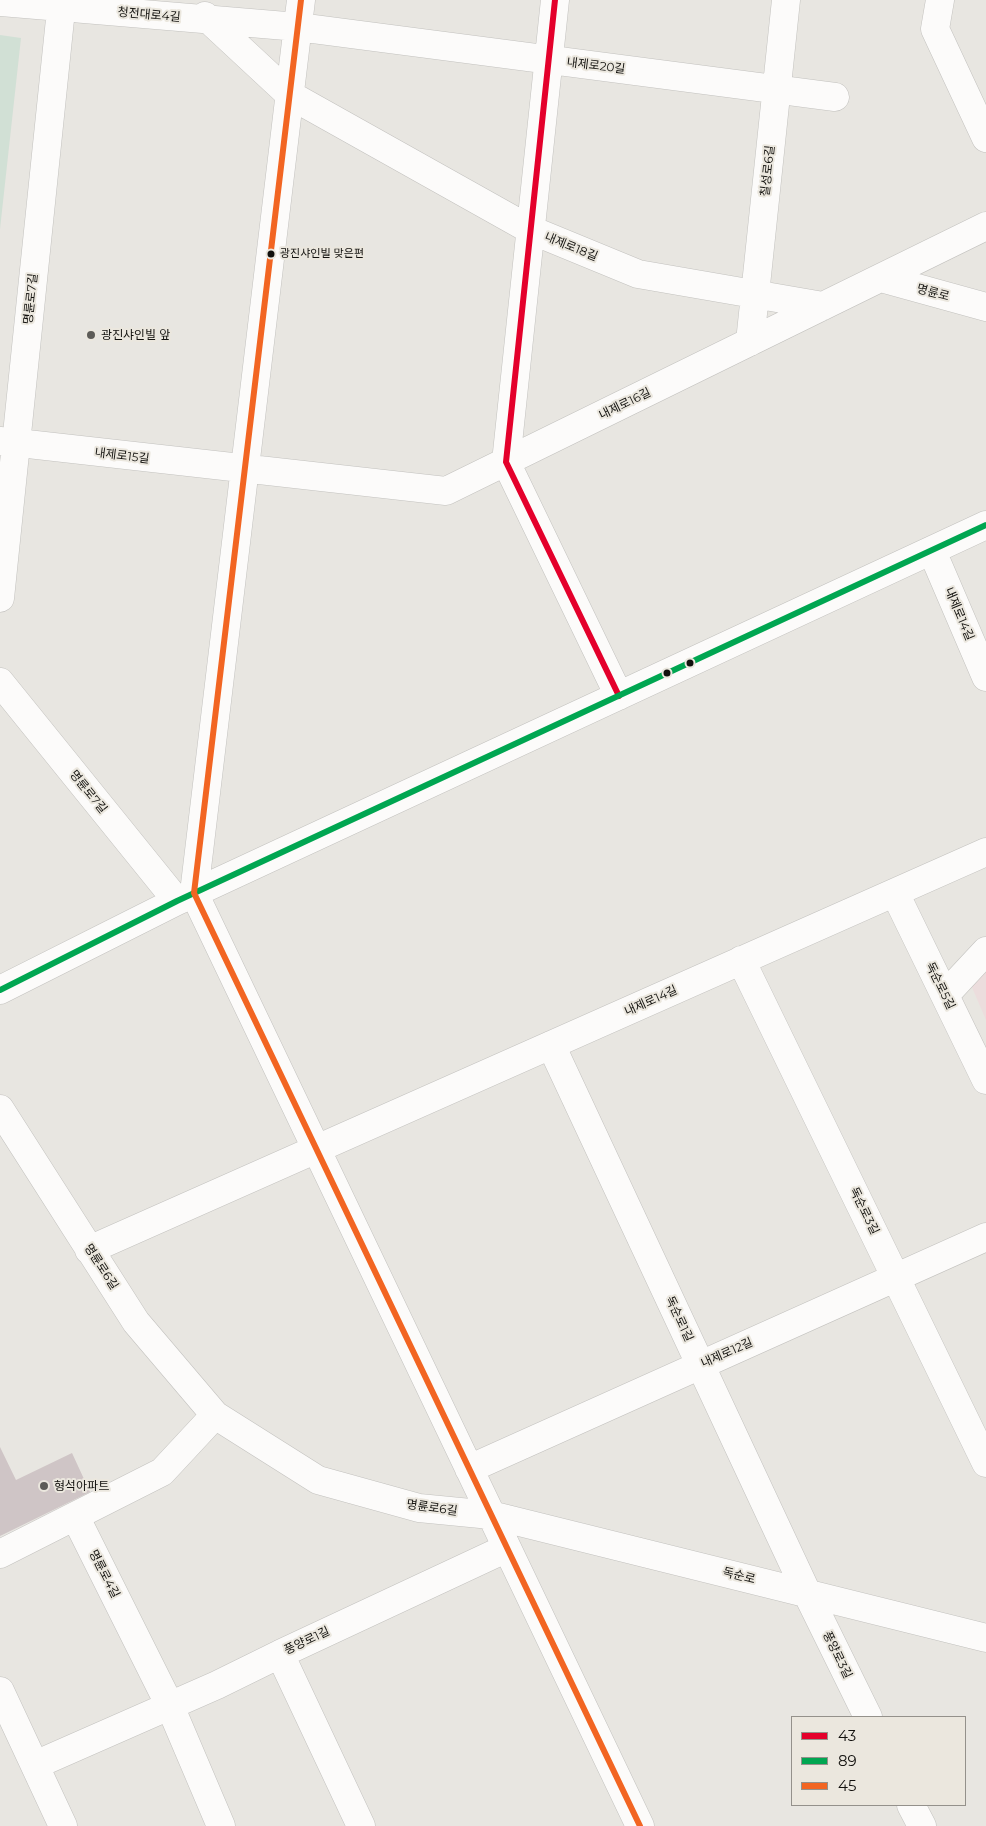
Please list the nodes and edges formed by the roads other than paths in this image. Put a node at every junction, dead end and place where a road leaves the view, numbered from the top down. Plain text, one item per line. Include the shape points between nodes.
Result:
1 (301, 0) edge
2 (555, 0) edge
3 (786, 0) edge
4 (940, 0) edge
5 (0, 2) edge
6 (61, 4) edge
7 (200, 10) edge
8 (298, 27) junction
9 (549, 60) junction
10 (777, 89) junction
11 (290, 95) junction
12 (835, 96) dead end
13 (986, 138) edge
14 (986, 226) edge
15 (531, 230) junction
16 (881, 278) junction
17 (755, 294) junction
18 (823, 306) junction
19 (986, 307) edge
20 (750, 342) junction
21 (8, 442) edge
22 (506, 462) junction
23 (244, 470) junction
24 (986, 526) edge
25 (932, 551) junction
26 (0, 598) edge
27 (986, 677) edge
28 (0, 682) edge
29 (619, 696) junction
30 (986, 852) edge
31 (895, 892) junction
32 (185, 897) junction
33 (986, 952) edge
34 (742, 960) junction
35 (0, 990) edge
36 (945, 995) junction
37 (551, 1046) junction
38 (986, 1080) edge
39 (0, 1109) edge
40 (316, 1150) junction
41 (986, 1237) edge
42 (89, 1250) junction
43 (896, 1278) junction
44 (700, 1365) junction
45 (215, 1415) junction
46 (986, 1462) edge
47 (469, 1469) junction
48 (491, 1515) junction
49 (75, 1516) junction
50 (507, 1548) junction
51 (0, 1554) edge
52 (807, 1593) junction
53 (986, 1638) edge
54 (280, 1654) junction
55 (0, 1691) edge
56 (170, 1706) junction
57 (868, 1716) edge
58 (35, 1765) junction
59 (912, 1806) edge
60 (63, 1826) edge
61 (221, 1826) edge
62 (361, 1826) edge
63 (640, 1826) edge
64 (922, 1826) edge

1 - 8 street
2 - 9 street
3 - 10 street, 칠성로6길
4 - 13 street via 935,29
5 - 6 street, 청전대로4길
6 - 7 street, 청전대로4길
6 - 21 street, 명륜로7길
7 - 8 street, 청전대로4길
7 - 11 street, 내제로18길
8 - 9 street, 내제로20길
8 - 11 street
9 - 10 street, 내제로20길
9 - 15 street
10 - 12 street, 내제로20길
10 - 17 street, 칠성로6길
11 - 15 street, 내제로18길
11 - 23 street
14 - 16 street, 내제로16길
15 - 17 street, 내제로18길 via 638,274
15 - 22 street
16 - 18 street, 내제로16길
16 - 19 street, 명륜로
17 - 18 street, 내제로18길
17 - 20 street, 칠성로6길
18 - 20 street, 내제로16길
20 - 22 street, 내제로16길
21 - 23 street, 내제로15길
21 - 26 street, 명륜로7길
22 - 23 street, 내제로16길 via 446,491
22 - 29 street
23 - 32 street
24 - 25 street
25 - 27 street, 내제로14길
25 - 29 street
28 - 32 street, 명륜로7길
29 - 32 street
30 - 31 street, 내제로14길
31 - 34 street, 내제로14길
31 - 36 street, 독순로5길
32 - 35 street
32 - 40 street, 명륜로7길
33 - 36 street
34 - 37 street, 내제로14길
34 - 43 street, 독순로3길
36 - 38 street, 독순로5길
37 - 40 street, 내제로14길
37 - 44 street, 독순로1길
39 - 42 street, 명륜로6길
40 - 42 street, 내제로14길
40 - 47 street, 명륜로7길
41 - 43 street, 내제로12길
42 - 45 street, 명륜로6길 via 136,1322
43 - 44 street, 내제로12길
43 - 46 street, 독순로3길
44 - 47 street, 내제로12길
44 - 52 street, 독순로1길
45 - 48 street, 명륜로6길 via 318,1480 419,1508
45 - 49 street via 162,1472
47 - 48 street, 명륜로7길
48 - 50 street, 명륜로7길
48 - 52 street, 독순로
49 - 51 street
49 - 56 street, 명륜로4길
50 - 54 street, 풍양로1길
50 - 63 street, 명륜로7길
52 - 53 street, 독순로
52 - 57 street, 풍양로3길
54 - 56 street
54 - 62 street, 풍양로1길
55 - 58 street
56 - 58 street
56 - 61 street, 명륜로4길
58 - 60 street
59 - 64 street

